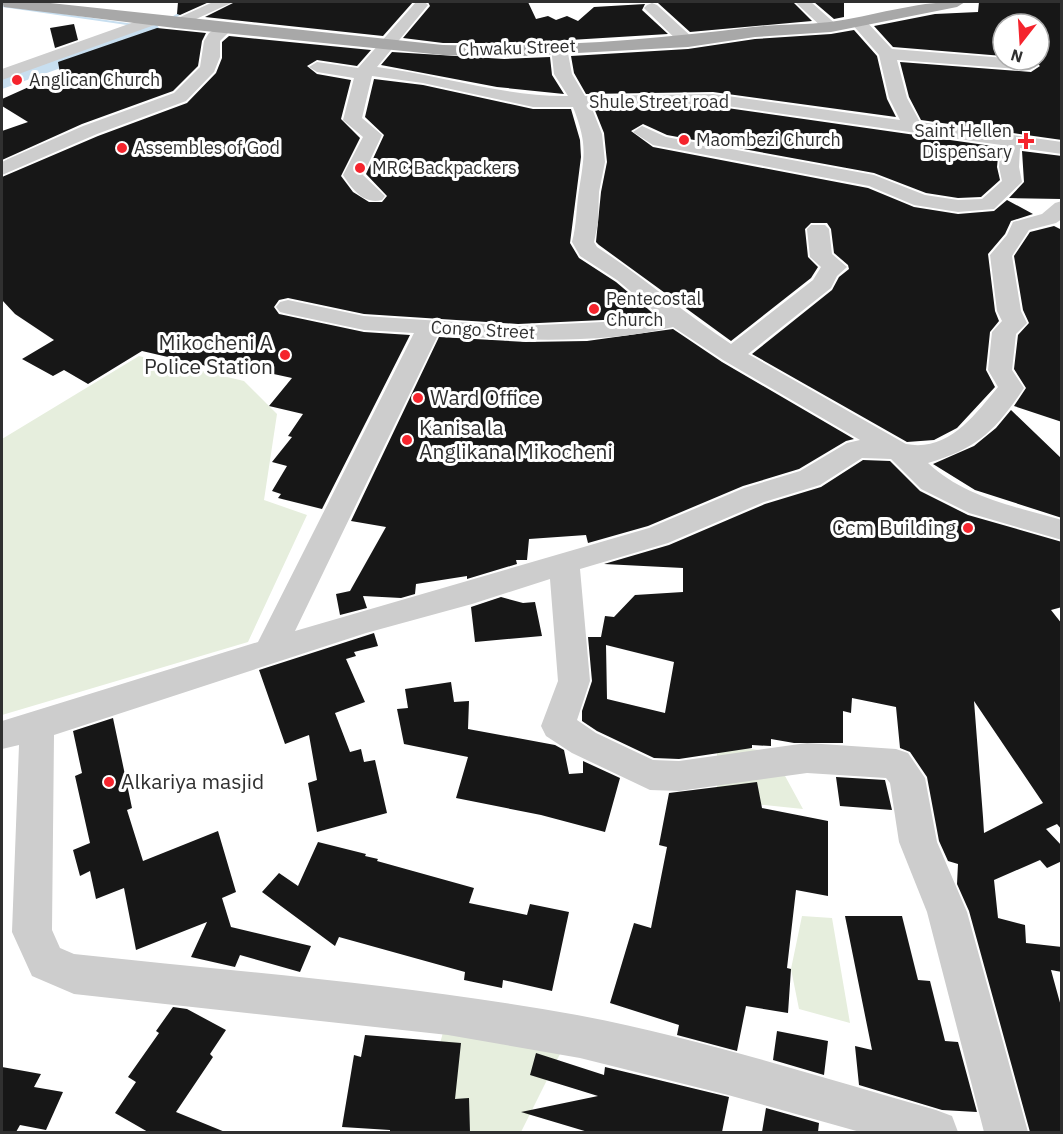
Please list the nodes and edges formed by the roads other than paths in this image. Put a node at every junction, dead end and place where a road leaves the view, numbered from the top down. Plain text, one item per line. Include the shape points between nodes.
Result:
1 (4, 2) edge
2 (225, 2) edge
3 (802, 2) edge
4 (957, 2) edge
5 (420, 5) dead end
6 (652, 8) dead end
7 (154, 20) junction
8 (175, 23) junction
9 (859, 23) junction
10 (831, 27) junction
11 (225, 28) junction
12 (688, 42) junction
13 (387, 44) junction
14 (559, 48) junction
15 (887, 54) junction
16 (991, 62) edge
17 (317, 66) dead end
18 (364, 72) junction
19 (2, 75) edge
20 (581, 103) junction
21 (914, 129) junction
22 (642, 132) dead end
23 (1011, 143) junction
24 (1062, 148) edge
25 (2, 169) edge
26 (1001, 195) junction
27 (375, 196) dead end
28 (1060, 208) edge
29 (818, 229) dead end
30 (288, 307) dead end
31 (677, 319) junction
32 (429, 328) junction
33 (732, 356) junction
34 (898, 451) junction
35 (1062, 530) edge
36 (564, 563) junction
37 (269, 652) junction
38 (19, 731) edge
39 (936, 1132) edge
40 (1006, 1132) edge

1 - 7 main road, Chwaku Street
2 - 8 street
3 - 10 street
4 - 9 main road, Chwaku Street
5 - 13 street
6 - 12 street
7 - 8 main road, Chwaku Street
7 - 19 street
8 - 11 main road, Chwaku Street
9 - 10 main road, Chwaku Street
9 - 15 street
10 - 12 main road, Chwaku Street
11 - 13 main road, Chwaku Street
11 - 25 street via 212,41 212,59 207,68 180,97 57,143
12 - 14 main road, Chwaku Street
13 - 14 main road, Chwaku Street via 473,52
13 - 18 street
14 - 20 street via 563,74
15 - 16 street
15 - 21 street via 898,98
17 - 18 street, Shule Street road
18 - 20 street, Shule Street road via 423,78 525,101
18 - 27 street via 352,120 373,135 356,162 353,175
20 - 21 street, Shule Street road via 713,99
20 - 31 street via 592,134 595,162 583,242 588,251 625,275
21 - 23 street, Shule Street road
22 - 26 street via 660,141 874,182 903,195 939,204 976,207
23 - 24 street, Shule Street road
23 - 26 street via 1012,182
26 - 28 street
28 - 34 street via 1049,219 1020,226 1001,255 1015,323 1004,332 1000,370 1011,388 1002,402 972,435 946,448 922,456
29 - 33 street via 821,257 836,267 823,283
30 - 32 street, Congo Street via 364,323
31 - 32 street, Congo Street via 645,327 560,333
31 - 33 street
32 - 37 street
33 - 34 street
34 - 35 street via 931,482 979,507
34 - 36 street via 857,449 810,478 754,495 658,536
36 - 37 street
36 - 40 street via 574,681 558,726 584,743 650,775 679,776 807,758 896,764 900,768 907,778 918,842 947,912
37 - 38 street
38 - 39 street via 32,932 46,962 74,974 448,1014 580,1037 728,1073

